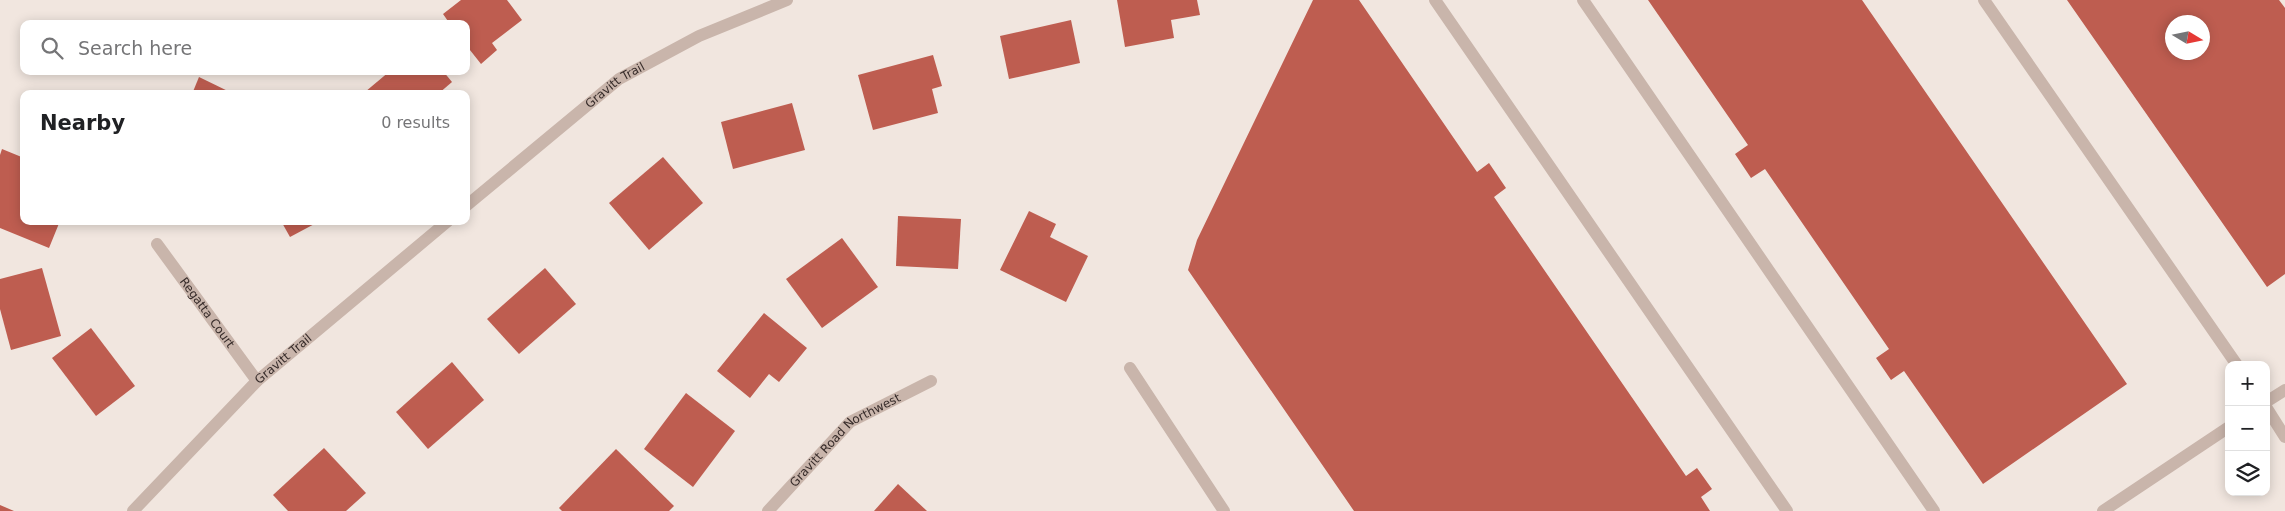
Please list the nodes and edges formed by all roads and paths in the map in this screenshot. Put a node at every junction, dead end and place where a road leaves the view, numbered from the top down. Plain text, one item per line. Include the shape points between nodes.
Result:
1 (786, 0) edge
2 (1435, 0) edge
3 (1583, 0) edge
4 (1984, 0) edge
5 (470, 203) edge
6 (443, 225) edge
7 (157, 244) dead end
8 (2234, 361) edge
9 (1130, 368) dead end
10 (257, 381) junction
11 (931, 382) dead end
12 (2285, 390) edge
13 (2270, 399) edge
14 (2270, 414) edge
15 (2225, 430) edge
16 (2285, 437) edge
17 (132, 511) edge
18 (768, 511) edge
19 (1224, 511) edge
20 (1787, 511) edge
21 (1934, 511) edge
22 (2103, 511) edge

1 - 5 street, Gravitt Trail via 699,36 618,79
2 - 20 street
3 - 21 street
4 - 8 street
6 - 10 street, Gravitt Trail
7 - 10 street, Regatta Court
9 - 19 street
10 - 17 street, Gravitt Trail
11 - 18 street, Gravitt Road Northwest via 850,422
12 - 13 street
14 - 16 street
15 - 22 street

